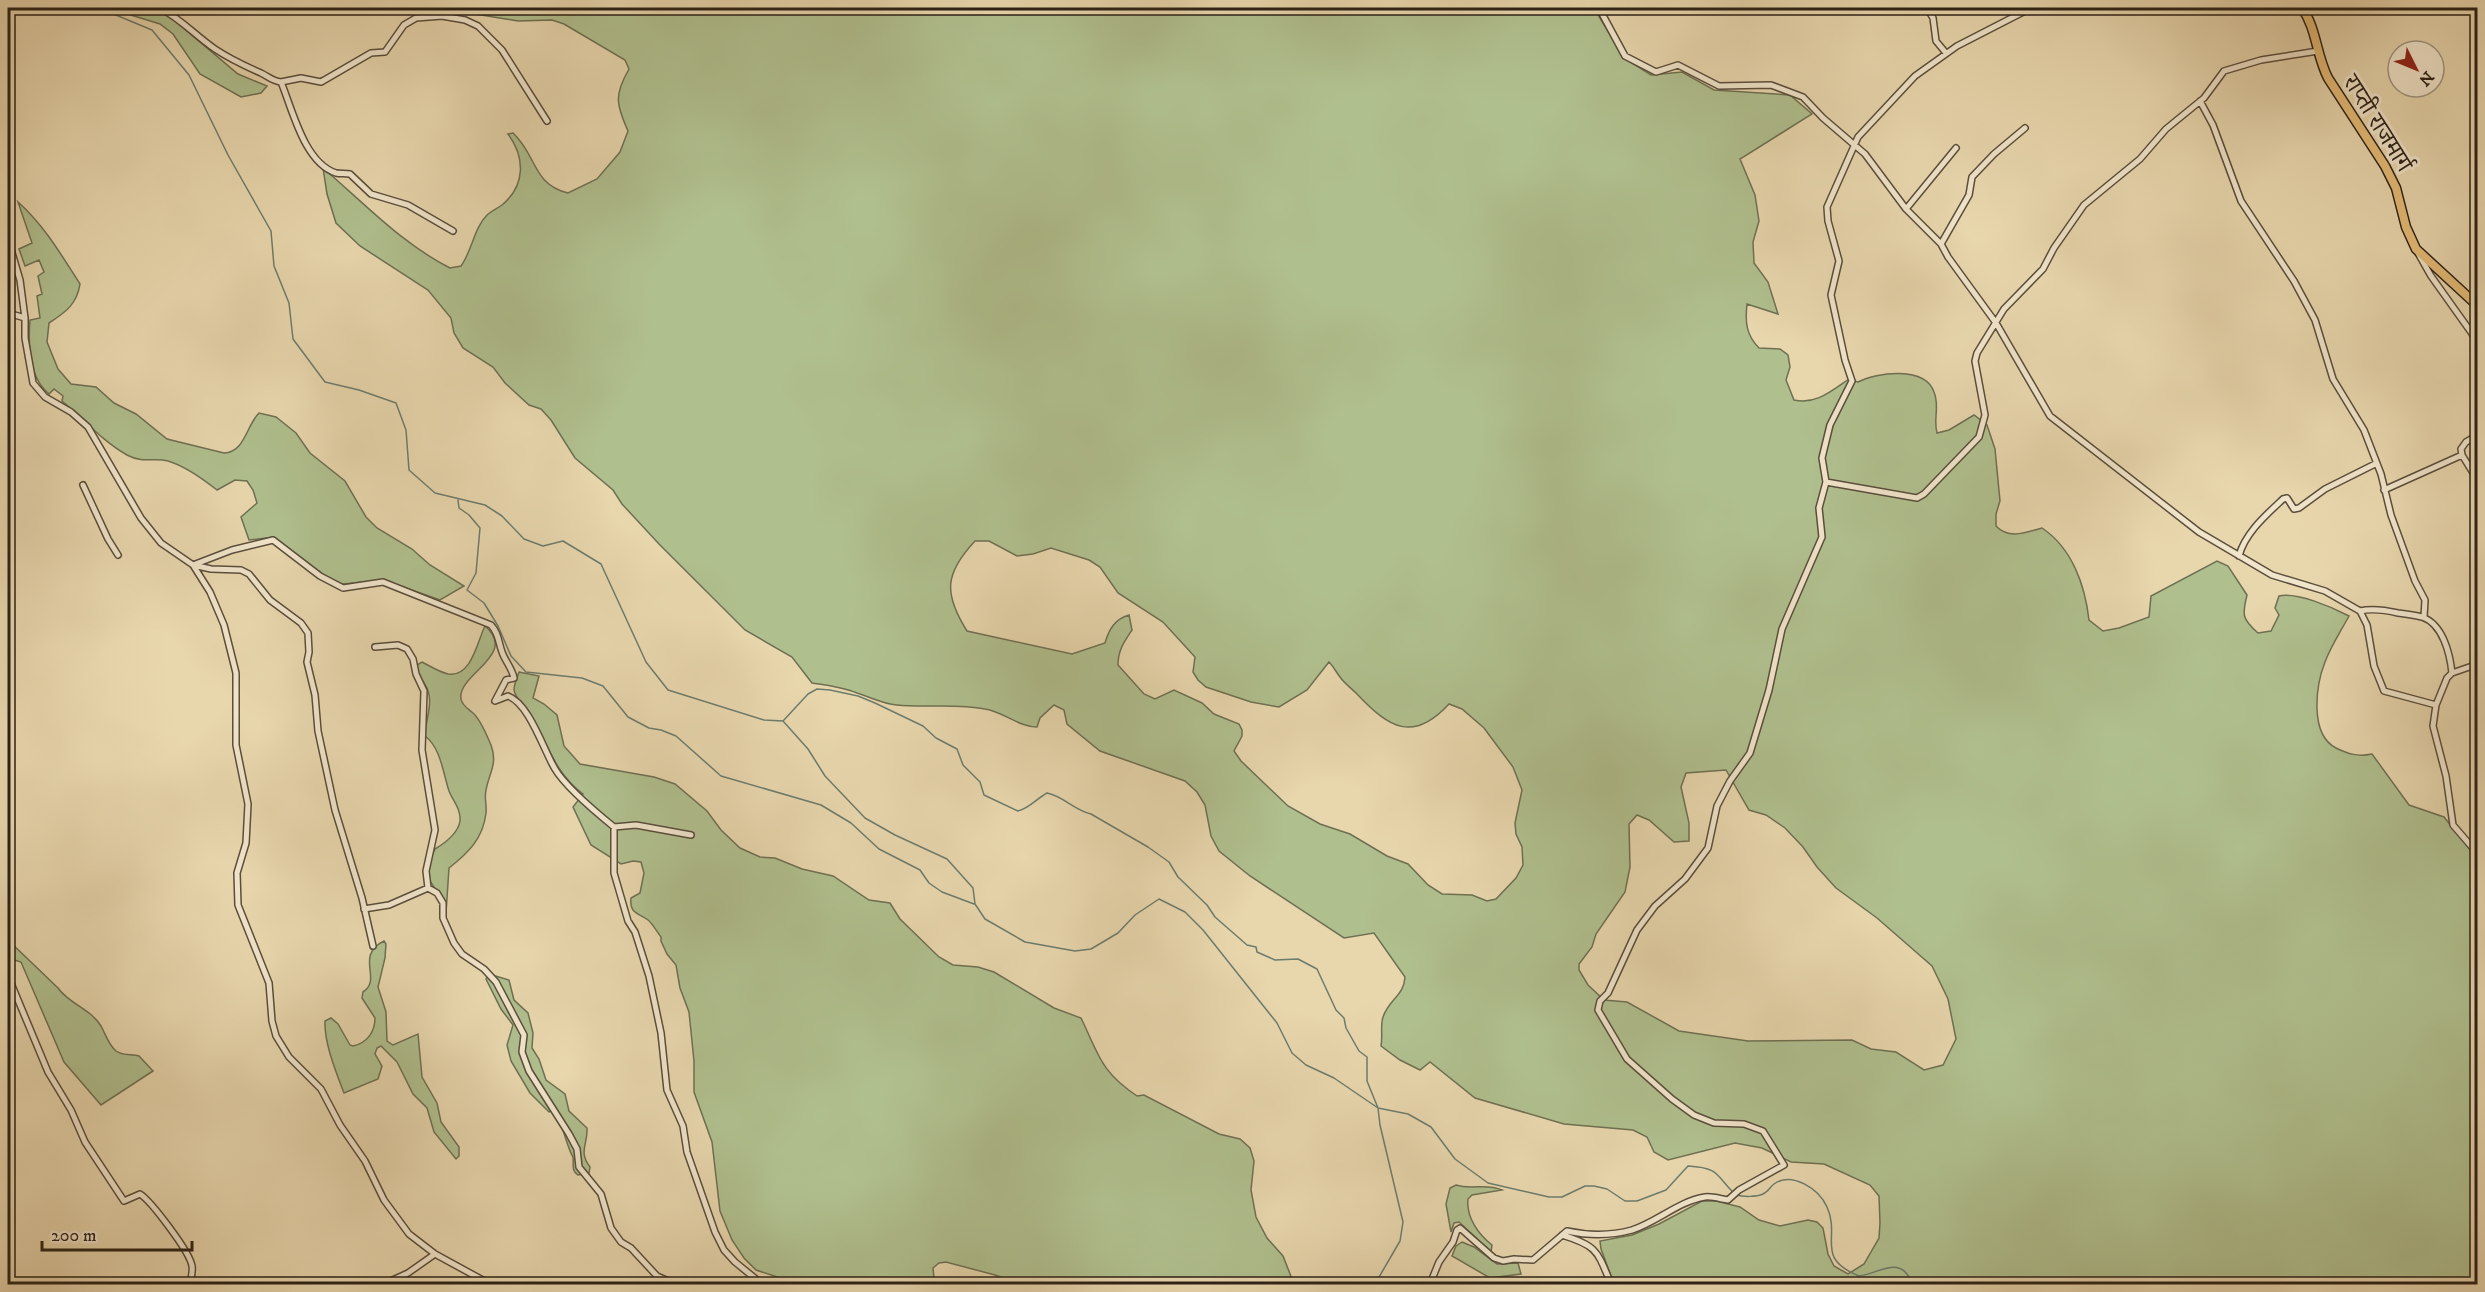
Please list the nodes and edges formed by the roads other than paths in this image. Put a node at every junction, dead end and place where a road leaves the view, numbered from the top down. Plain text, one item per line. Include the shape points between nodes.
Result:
1 (159, 8) edge
2 (1599, 8) edge
3 (1927, 8) edge
4 (2031, 8) edge
5 (2302, 8) edge
6 (170, 10) edge
7 (2318, 51) junction
8 (1946, 53) junction
9 (282, 82) junction
10 (2200, 101) junction
11 (547, 121) dead end
12 (2025, 128) dead end
13 (1855, 145) junction
14 (1956, 148) dead end
15 (1906, 208) junction
16 (453, 231) dead end
17 (8, 239) edge
18 (1941, 244) junction
19 (2416, 249) junction
20 (2478, 306) edge
21 (8, 313) edge
22 (25, 318) junction
23 (1996, 322) junction
24 (2478, 342) edge
25 (2478, 435) edge
26 (2462, 455) junction
27 (2375, 464) junction
28 (2478, 481) edge
29 (1826, 482) junction
30 (83, 485) dead end
31 (2384, 490) junction
32 (118, 555) dead end
33 (2239, 556) junction
34 (193, 564) junction
35 (2360, 611) junction
36 (2424, 617) junction
37 (375, 647) dead end
38 (2478, 664) edge
39 (2452, 673) junction
40 (2436, 705) junction
41 (615, 827) junction
42 (691, 835) dead end
43 (2478, 854) edge
44 (428, 888) junction
45 (364, 909) junction
46 (373, 945) dead end
47 (8, 976) edge
48 (1562, 1235) junction
49 (435, 1254) junction
50 (190, 1284) edge
51 (384, 1284) edge
52 (490, 1284) edge
53 (675, 1284) edge
54 (762, 1284) edge
55 (1430, 1284) edge
56 (1611, 1284) edge

1 - 6 street
2 - 13 street via 1625,56 1656,72 1678,65 1719,86 1771,86 1793,92
3 - 8 street via 1933,18 1936,41
4 - 8 street
5 - 7 main road, राप्ती राजमार्ग
6 - 9 street via 221,53 272,81
7 - 10 street via 2261,60 2224,71
7 - 19 main road, राप्ती राजमार्ग via 2328,78 2392,178
8 - 13 street via 1914,76 1866,126
9 - 11 street via 301,78 321,82 371,53 384,52 404,25 416,18 453,16 478,26 502,50
9 - 16 street via 298,130 326,167 350,174 371,194 408,205
10 - 23 street via 2166,129 2140,159 2084,205 2043,269
10 - 27 street via 2214,125 2241,201 2315,320 2333,379 2364,430
12 - 18 street via 1971,177 1969,195
13 - 15 street
13 - 29 street via 1827,207 1839,261 1831,295 1852,381 1830,425 1822,458
14 - 15 street
15 - 18 street
17 - 22 street via 20,280
18 - 23 street
19 - 20 main road, राप्ती राजमार्ग
19 - 24 street
21 - 22 street
22 - 34 street via 33,383 45,397 88,427 141,518 161,543
23 - 29 street via 1975,361 1984,415 1979,436 1924,494 1908,497
23 - 33 street via 2050,416 2186,524
25 - 26 street via 2466,442
26 - 28 street
26 - 31 street
27 - 31 street
27 - 33 street via 2325,489 2299,508 2283,499 2255,528
29 - 48 street via 1819,507 1822,537 1782,629 1750,753 1717,806 1708,848 1637,930 1598,1010 1627,1059 1672,1100 1714,1123 1744,1124 1763,1131 1784,1165 1728,1200 1692,1200 1634,1229 1610,1235 1567,1231
30 - 32 street
31 - 36 street via 2425,600
33 - 35 street via 2271,575 2325,591
34 - 41 street via 273,540 342,588 383,582 491,625 514,678 506,680 495,701 508,696 515,699 533,724 555,770
34 - 45 street via 249,574 270,600 308,633 307,662 318,731 335,810
34 - 49 street via 220,617 236,673 236,745 248,804 246,843 237,873 238,905 268,983 276,1036 289,1057 321,1089 390,1210 409,1234
35 - 36 street
35 - 40 street via 2384,691
36 - 39 street via 2439,631
37 - 44 street via 398,645 407,649 424,691 422,750 435,830 426,872
38 - 39 street
39 - 40 street
40 - 43 street via 2433,726 2446,776 2450,815 2457,832
41 - 42 street via 636,825
41 - 54 street via 614,873 649,976 667,1090 683,1126 687,1152 715,1232 724,1250
44 - 45 street via 389,905
44 - 53 street via 443,903 443,918 454,943 496,982 524,1035 522,1052 529,1071 577,1149 579,1167 601,1194 611,1228 657,1276
45 - 46 street
47 - 50 street via 34,1043 85,1142 120,1197 124,1201 140,1194 146,1198 175,1235 192,1266
48 - 55 street via 1533,1260 1503,1261 1460,1228
48 - 56 street via 1596,1250
49 - 51 street
49 - 52 street

